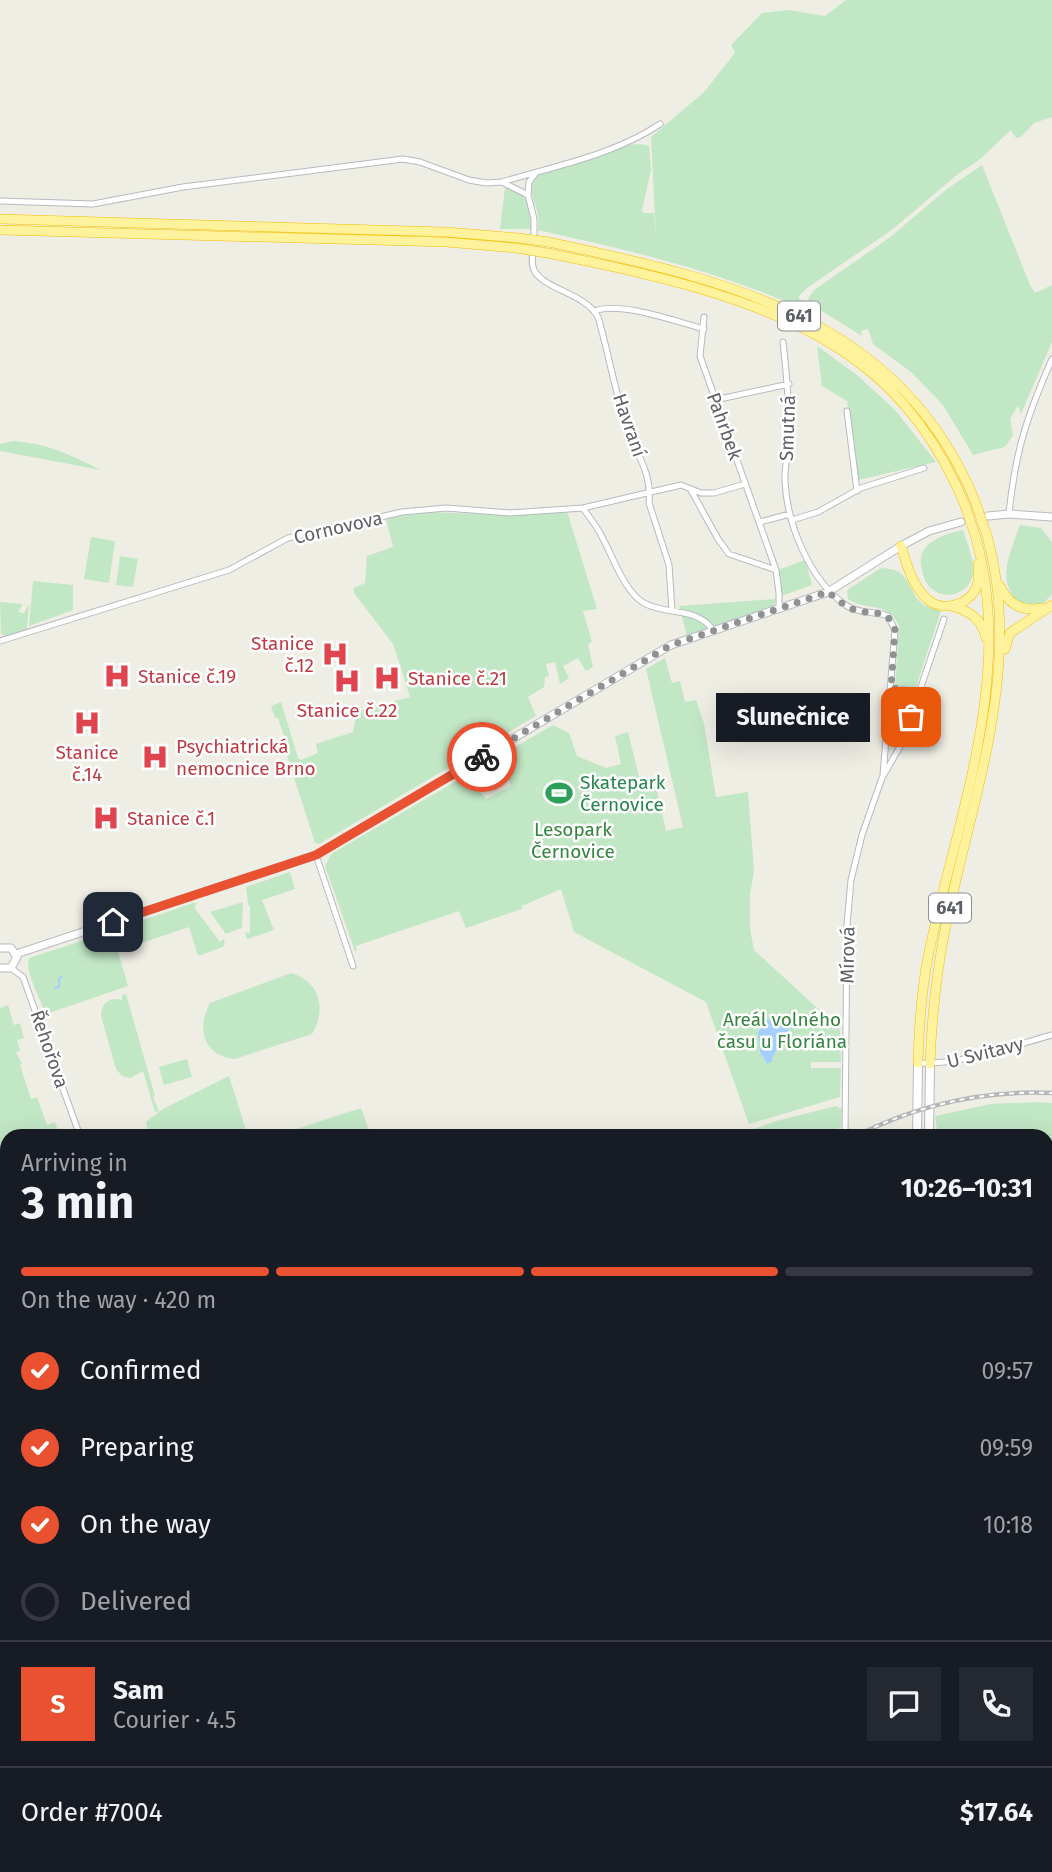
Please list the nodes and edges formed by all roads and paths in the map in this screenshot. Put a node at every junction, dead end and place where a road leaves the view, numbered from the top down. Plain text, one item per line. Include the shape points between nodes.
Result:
1 (660, 124) dead end
2 (537, 172) junction
3 (502, 182) junction
4 (528, 195) junction
5 (0, 201) edge
6 (0, 219) edge
7 (0, 230) edge
8 (595, 311) junction
9 (704, 317) dead end
10 (704, 329) junction
11 (783, 342) dead end
12 (1052, 359) edge
13 (789, 384) junction
14 (715, 400) junction
15 (847, 411) dead end
16 (924, 468) dead end
17 (745, 485) junction
18 (691, 490) junction
19 (857, 491) junction
20 (650, 494) junction
21 (970, 503) junction
22 (583, 508) junction
23 (1009, 514) junction
24 (988, 516) dead end
25 (791, 517) junction
26 (1052, 517) edge
27 (760, 522) junction
28 (961, 522) dead end
29 (976, 538) junction
30 (901, 546) junction
31 (776, 570) junction
32 (997, 578) junction
33 (828, 592) junction
34 (1051, 605) edge
35 (952, 606) junction
36 (779, 609) junction
37 (672, 610) junction
38 (944, 618) dead end
39 (713, 630) junction
40 (0, 641) edge
41 (990, 654) junction
42 (1000, 673) junction
43 (891, 688) junction
44 (920, 692) junction
45 (882, 778) junction
46 (316, 855) junction
47 (0, 947) edge
48 (16, 954) junction
49 (353, 966) dead end
50 (0, 968) edge
51 (11, 968) junction
52 (1052, 1035) edge
53 (918, 1063) junction
54 (930, 1064) junction
55 (77, 1129) edge
56 (845, 1129) edge
57 (917, 1129) edge
58 (929, 1129) edge

1 - 2 street via 615,148
2 - 3 street
2 - 4 street via 530,179
3 - 4 street
3 - 5 street via 469,180 402,159 183,187 93,204
4 - 8 street via 535,228 535,272
6 - 21 highway, 641, bridge via 518,238 702,278 777,305 863,353 902,386 944,439 962,471
7 - 21 highway, 641, bridge via 446,242 516,248 628,269 774,315 856,360 910,412
8 - 10 street via 604,307 655,314
8 - 20 street, Havraní via 625,424 643,461
9 - 10 street, Pahrbek
10 - 14 street, Pahrbek via 701,356
11 - 13 street, Smutná
12 - 23 street via 1023,431
13 - 14 street
13 - 25 street, Smutná via 784,479
14 - 17 street, Pahrbek
15 - 19 street
16 - 19 street
17 - 18 street via 714,493
17 - 27 street, Pahrbek
18 - 20 street, Cornovova via 681,485
18 - 31 street via 729,554
19 - 25 street via 818,512
20 - 22 street, Cornovova
20 - 37 street, Havraní via 668,565
21 - 29 highway, 641, bridge
21 - 32 highway, 641, bridge via 987,536
22 - 37 street via 634,594 643,603
22 - 40 street, Cornovova via 510,513 446,508 338,526 288,538 229,570
23 - 24 street
23 - 26 street
25 - 27 street
25 - 33 street, Smutná via 813,573
27 - 31 street, Pahrbek
28 - 30 street via 929,531
29 - 35 highway via 976,586
29 - 41 highway, 641 via 988,594
30 - 33 street
30 - 35 highway via 923,595 934,604
31 - 36 street, Pahrbek
32 - 34 highway via 1016,606 1032,610
32 - 42 highway, 641
33 - 36 street
33 - 43 street via 849,608 881,613 892,621
34 - 42 highway via 1010,633
35 - 41 highway via 980,620
36 - 39 street
37 - 39 street via 694,614
38 - 44 street
39 - 46 street via 671,645
41 - 53 highway, 641 via 976,751 928,960
42 - 54 highway, 641 via 987,754 941,949
43 - 44 street
43 - 45 street
44 - 45 street via 902,743
45 - 56 street, Mírová via 851,880
46 - 48 street
46 - 49 street
47 - 48 street
48 - 51 street
50 - 51 street
51 - 55 street, Řehořova via 23,977
52 - 54 street, U Svitavy
53 - 54 street, U Svitavy
53 - 57 main road, 641
54 - 58 main road, 641

